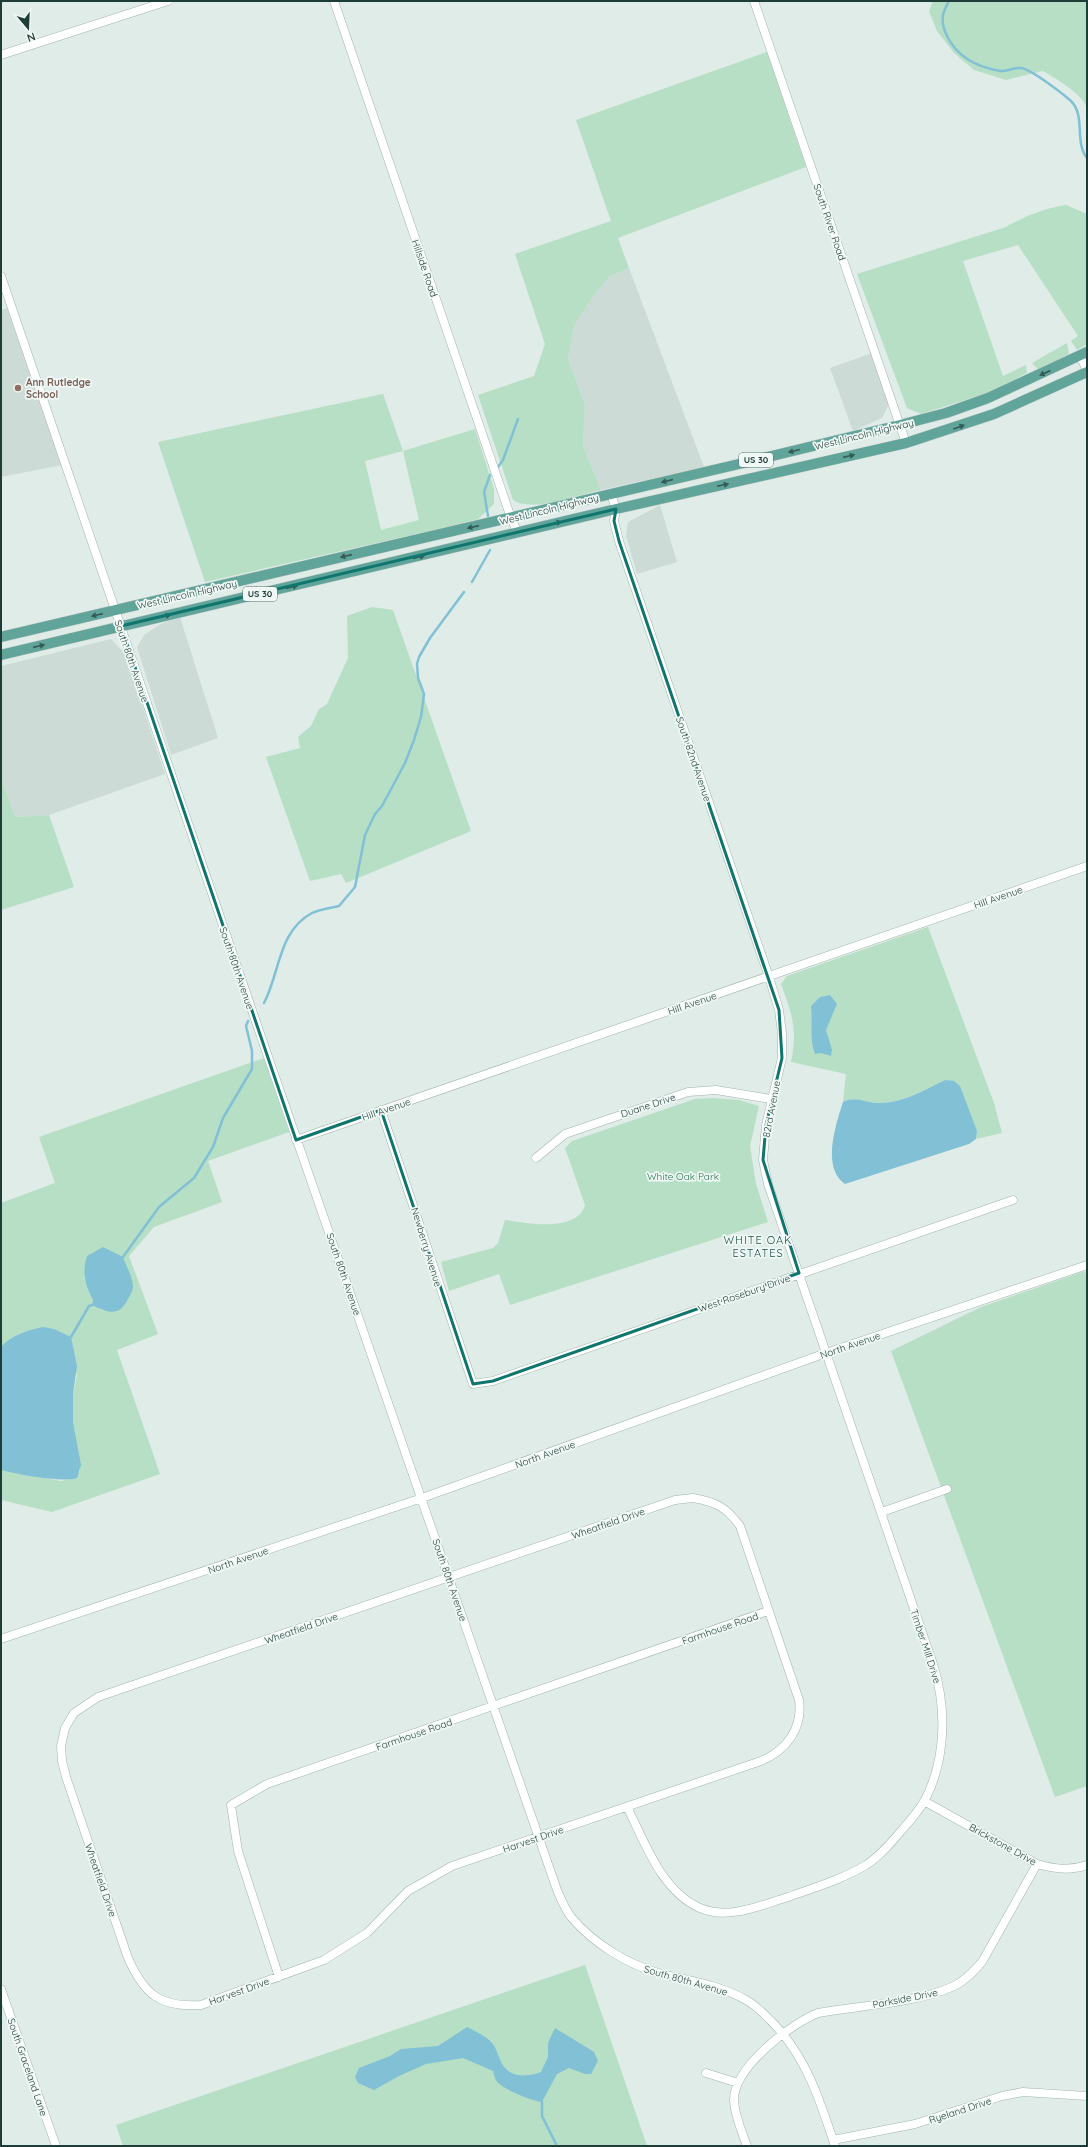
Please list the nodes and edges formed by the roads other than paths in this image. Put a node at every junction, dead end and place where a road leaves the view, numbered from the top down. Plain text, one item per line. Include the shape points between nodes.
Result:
1 (168, 1) edge
2 (334, 1) edge
3 (754, 1) edge
4 (1, 55) edge
5 (1, 276) edge
6 (1083, 354) edge
7 (1087, 371) edge
8 (900, 425) junction
9 (906, 443) junction
10 (611, 494) junction
11 (616, 509) junction
12 (511, 518) junction
13 (518, 533) junction
14 (115, 610) junction
15 (121, 626) junction
16 (1, 637) edge
17 (1, 655) edge
18 (1087, 866) edge
19 (769, 977) junction
20 (771, 1099) junction
21 (381, 1110) junction
22 (296, 1140) junction
23 (536, 1158) dead end
24 (1013, 1200) dead end
25 (1087, 1265) edge
26 (799, 1273) junction
27 (826, 1352) junction
28 (473, 1384) joint
29 (946, 1489) dead end
30 (422, 1498) junction
31 (882, 1512) junction
32 (449, 1578) junction
33 (768, 1611) junction
34 (1, 1639) edge
35 (493, 1707) junction
36 (924, 1801) junction
37 (627, 1807) junction
38 (538, 1838) junction
39 (1037, 1864) junction
40 (1087, 1865) edge
41 (279, 1976) junction
42 (1, 1988) edge
43 (163, 2001) joint
44 (784, 2035) junction
45 (706, 2073) dead end
46 (738, 2083) junction
47 (1087, 2096) edge
48 (834, 2143) edge
49 (56, 2146) edge
50 (747, 2146) edge

1 - 4 street
2 - 12 street, Hillside Road
3 - 8 street, South River Road
5 - 14 street, South 80th Avenue
6 - 7 street
6 -> 8 main road, West Lincoln Highway / US 30 via 988,398 946,413
9 -> 7 main road, West Lincoln Highway / US 30 via 994,414
8 - 9 street, South River Road
8 -> 10 main road, West Lincoln Highway / US 30
11 -> 9 main road, West Lincoln Highway / US 30
10 - 11 street, South 82nd Avenue
10 - 12 main road, West Lincoln Highway / US 30
13 -> 11 main road, West Lincoln Highway / US 30
11 - 19 street, South 82nd Avenue via 614,521 619,541
12 - 13 street, Hillside Road
12 -> 14 main road, West Lincoln Highway / US 30
15 -> 13 main road, West Lincoln Highway / US 30
14 - 15 street, South 80th Avenue
14 -> 16 main road, West Lincoln Highway / US 30
17 -> 15 main road, West Lincoln Highway / US 30
15 - 22 street, South 80th Avenue
18 - 19 street, Hill Avenue
19 - 20 street, 82rd Avenue via 779,1010 782,1033 782,1058
19 - 21 street, Hill Avenue
20 - 23 street, Duane Drive via 716,1090 688,1092 565,1134
20 - 26 street, 82rd Avenue via 763,1160 768,1184
21 - 22 street, Hill Avenue
21 - 28 street, Newberry Avenue
22 - 30 street, South 80th Avenue
24 - 26 street, West Rosebury Drive
25 - 27 street, North Avenue
26 - 27 street, 82rd Avenue
26 - 28 street, West Rosebury Drive via 494,1381
27 - 30 street, North Avenue
27 - 31 street, Timber Mill Drive
29 - 31 street
30 - 32 street, South 80th Avenue
30 - 34 street, North Avenue
31 - 36 street, Timber Mill Drive via 934,1664 940,1689 940,1754
32 - 33 street, Wheatfield Drive via 675,1500 693,1498 712,1501 731,1513 740,1526
32 - 35 street, South 80th Avenue
32 - 43 street, Wheatfield Drive via 98,1697 74,1713 65,1728 61,1746 66,1777 128,1958 137,1978 148,1991
33 - 35 street, Farmhouse Road
33 - 37 street, Harvest Drive via 799,1700 797,1726 788,1743 776,1754 761,1762
35 - 38 street, South 80th Avenue
35 - 41 street, Farmhouse Road via 267,1784 231,1805 238,1851
36 - 37 street, Timber Mill Drive via 890,1844 868,1864 839,1880 744,1911 718,1912 700,1908 678,1893 661,1874
36 - 39 street, Brickstone Drive
37 - 38 street, Harvest Drive
38 - 41 street, Harvest Drive via 452,1866 408,1891 367,1933 324,1960
38 - 44 street, South 80th Avenue via 557,1890 571,1916 611,1952 636,1966 717,1988 747,2000
39 - 40 street, Brickstone Drive via 1068,1870
39 - 44 street, Parkside Drive via 982,1962 970,1976 956,1986 918,1997 818,2013 806,2018
41 - 43 street, Harvest Drive via 201,2005 183,2006
42 - 49 street, South Graceland Lane
44 - 46 street, Parkside Drive via 750,2064
44 - 48 street, South 80th Avenue via 810,2075
45 - 46 street
46 - 50 street via 734,2100 738,2122
47 - 48 street, Ryeland Drive via 1023,2092 1002,2096 915,2124

